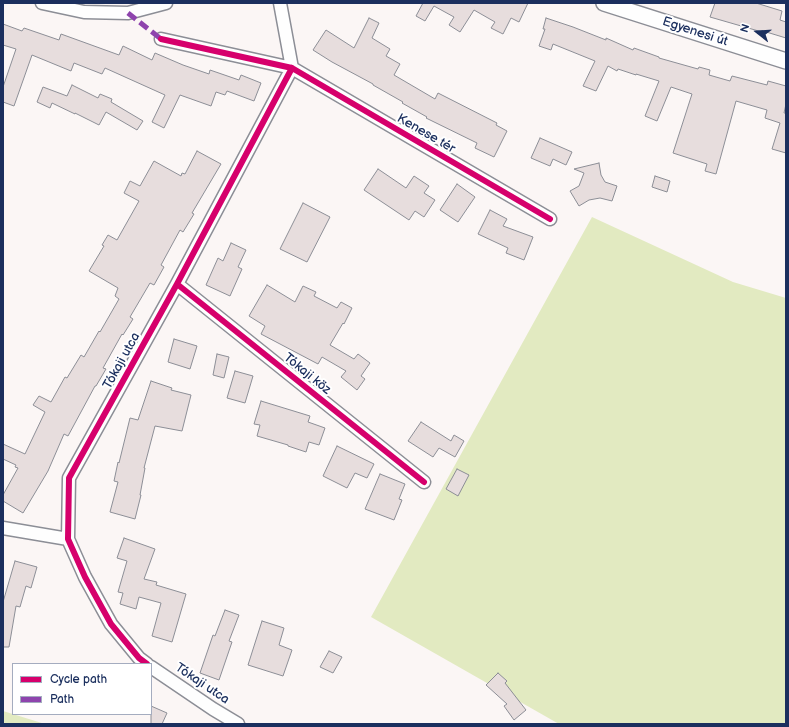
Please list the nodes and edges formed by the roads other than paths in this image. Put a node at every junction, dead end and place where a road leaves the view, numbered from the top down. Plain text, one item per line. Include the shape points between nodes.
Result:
1 (42, 3) edge
2 (166, 3) edge
3 (280, 3) edge
4 (604, 3) edge
5 (161, 39) dead end
6 (786, 61) edge
7 (292, 68) junction
8 (550, 219) dead end
9 (177, 284) junction
10 (424, 482) dead end
11 (3, 528) edge
12 (68, 538) junction
13 (146, 663) edge
14 (152, 667) edge
15 (238, 724) edge

1 - 2 street via 84,12 128,13
3 - 7 street
4 - 6 street, Egyenesi út
5 - 7 street, Kenese tér
7 - 8 street, Kenese tér
7 - 9 street, Tókaji utca
9 - 10 street, Tókaji köz
9 - 12 street, Tókaji utca via 69,478
11 - 12 street
12 - 13 street, Tókaji utca via 85,577 111,624
14 - 15 street, Tókaji utca

